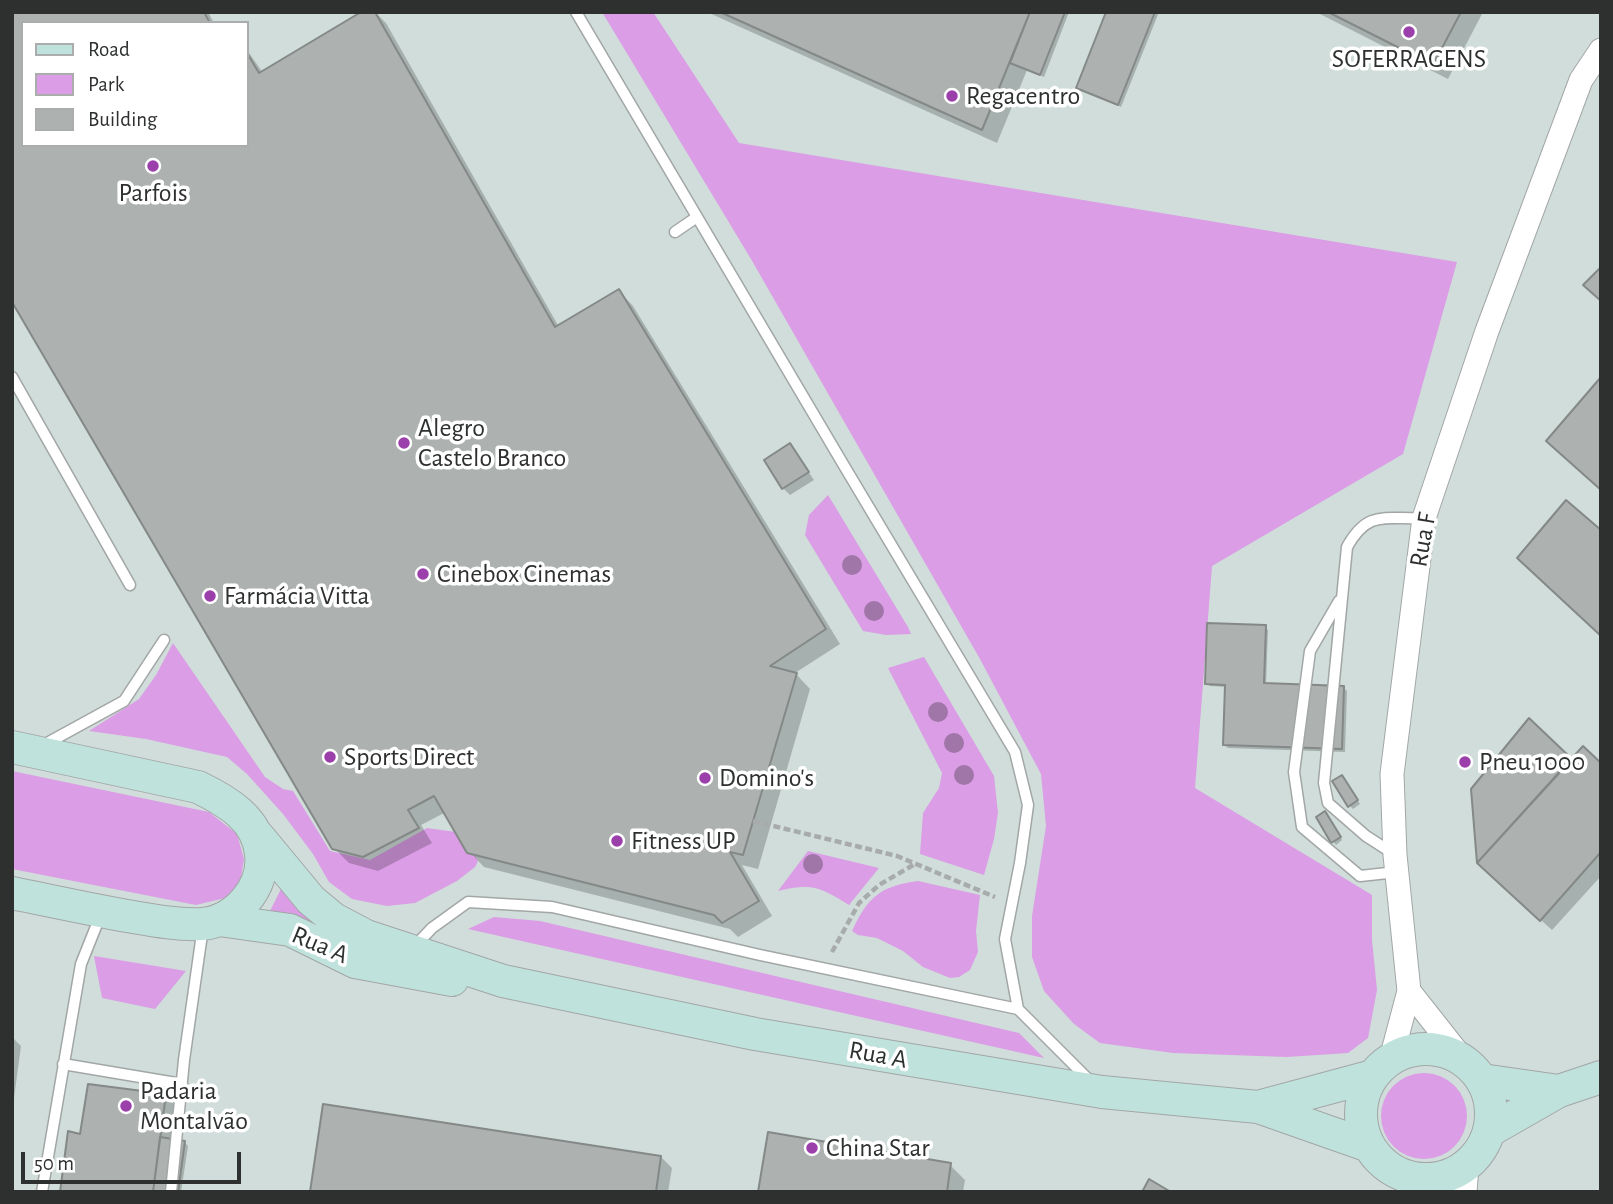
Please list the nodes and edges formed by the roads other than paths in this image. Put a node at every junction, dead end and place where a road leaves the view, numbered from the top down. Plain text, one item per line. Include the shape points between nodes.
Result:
1 (576, 12) edge
2 (1601, 50) edge
3 (697, 218) junction
4 (675, 232) dead end
5 (12, 377) edge
6 (1423, 519) junction
7 (130, 585) dead end
8 (1342, 596) junction
9 (164, 640) dead end
10 (22, 749) edge
11 (258, 836) junction
12 (1396, 863) junction
13 (12, 893) edge
14 (102, 912) junction
15 (211, 922) junction
16 (411, 950) junction
17 (503, 981) junction
18 (1409, 991) junction
19 (1018, 1009) junction
20 (63, 1064) junction
21 (1382, 1067) junction
22 (1474, 1071) junction
23 (1601, 1077) edge
24 (182, 1084) junction
25 (1559, 1091) junction
26 (1102, 1092) junction
27 (1258, 1107) junction
28 (1489, 1131) junction
29 (1369, 1146) junction
30 (1466, 1178) edge
31 (1407, 1184) edge
32 (42, 1192) edge
33 (171, 1192) edge

1 - 3 lane
2 - 6 street, Rua F via 1576,92
3 - 4 lane
3 - 19 lane via 1015,752 1028,805 1005,939
5 - 7 lane
6 - 8 lane via 1372,519 1356,530 1347,547
6 - 12 street, Rua F via 1392,774
8 - 12 lane via 1324,783 1328,803
8 - 12 lane via 1310,651 1294,772 1302,827 1360,876
9 - 10 lane via 124,701
10 - 11 street, Rua A via 198,788 226,801
11 - 15 street via 261,864 255,888 243,905
11 - 16 street, Rua A via 311,900 334,919 366,936
12 - 18 street, Rua F
13 - 14 street, Rua A
14 - 15 street, Rua A via 172,923
14 - 20 lane via 81,964
15 - 17 street, Rua A via 290,930 355,961 454,981
15 - 24 lane
16 - 17 street, Rua A
16 - 19 lane via 468,902 552,907
17 - 26 street, Rua A via 755,1034
18 - 21 street, Rua F
18 - 22 street
19 - 26 lane
20 - 24 lane
20 - 32 lane
21 - 22 street via 1407,1051 1430,1048 1445,1051
21 - 27 street, Rua A
21 - 29 street via 1363,1095 1360,1118
22 - 25 street
22 - 28 street via 1492,1109
23 - 25 street
24 - 33 lane
25 - 28 street
26 - 27 street, Rua A
27 - 29 street, Rua A
28 - 30 street
29 - 31 street
30 - 31 street via 1454,1173

